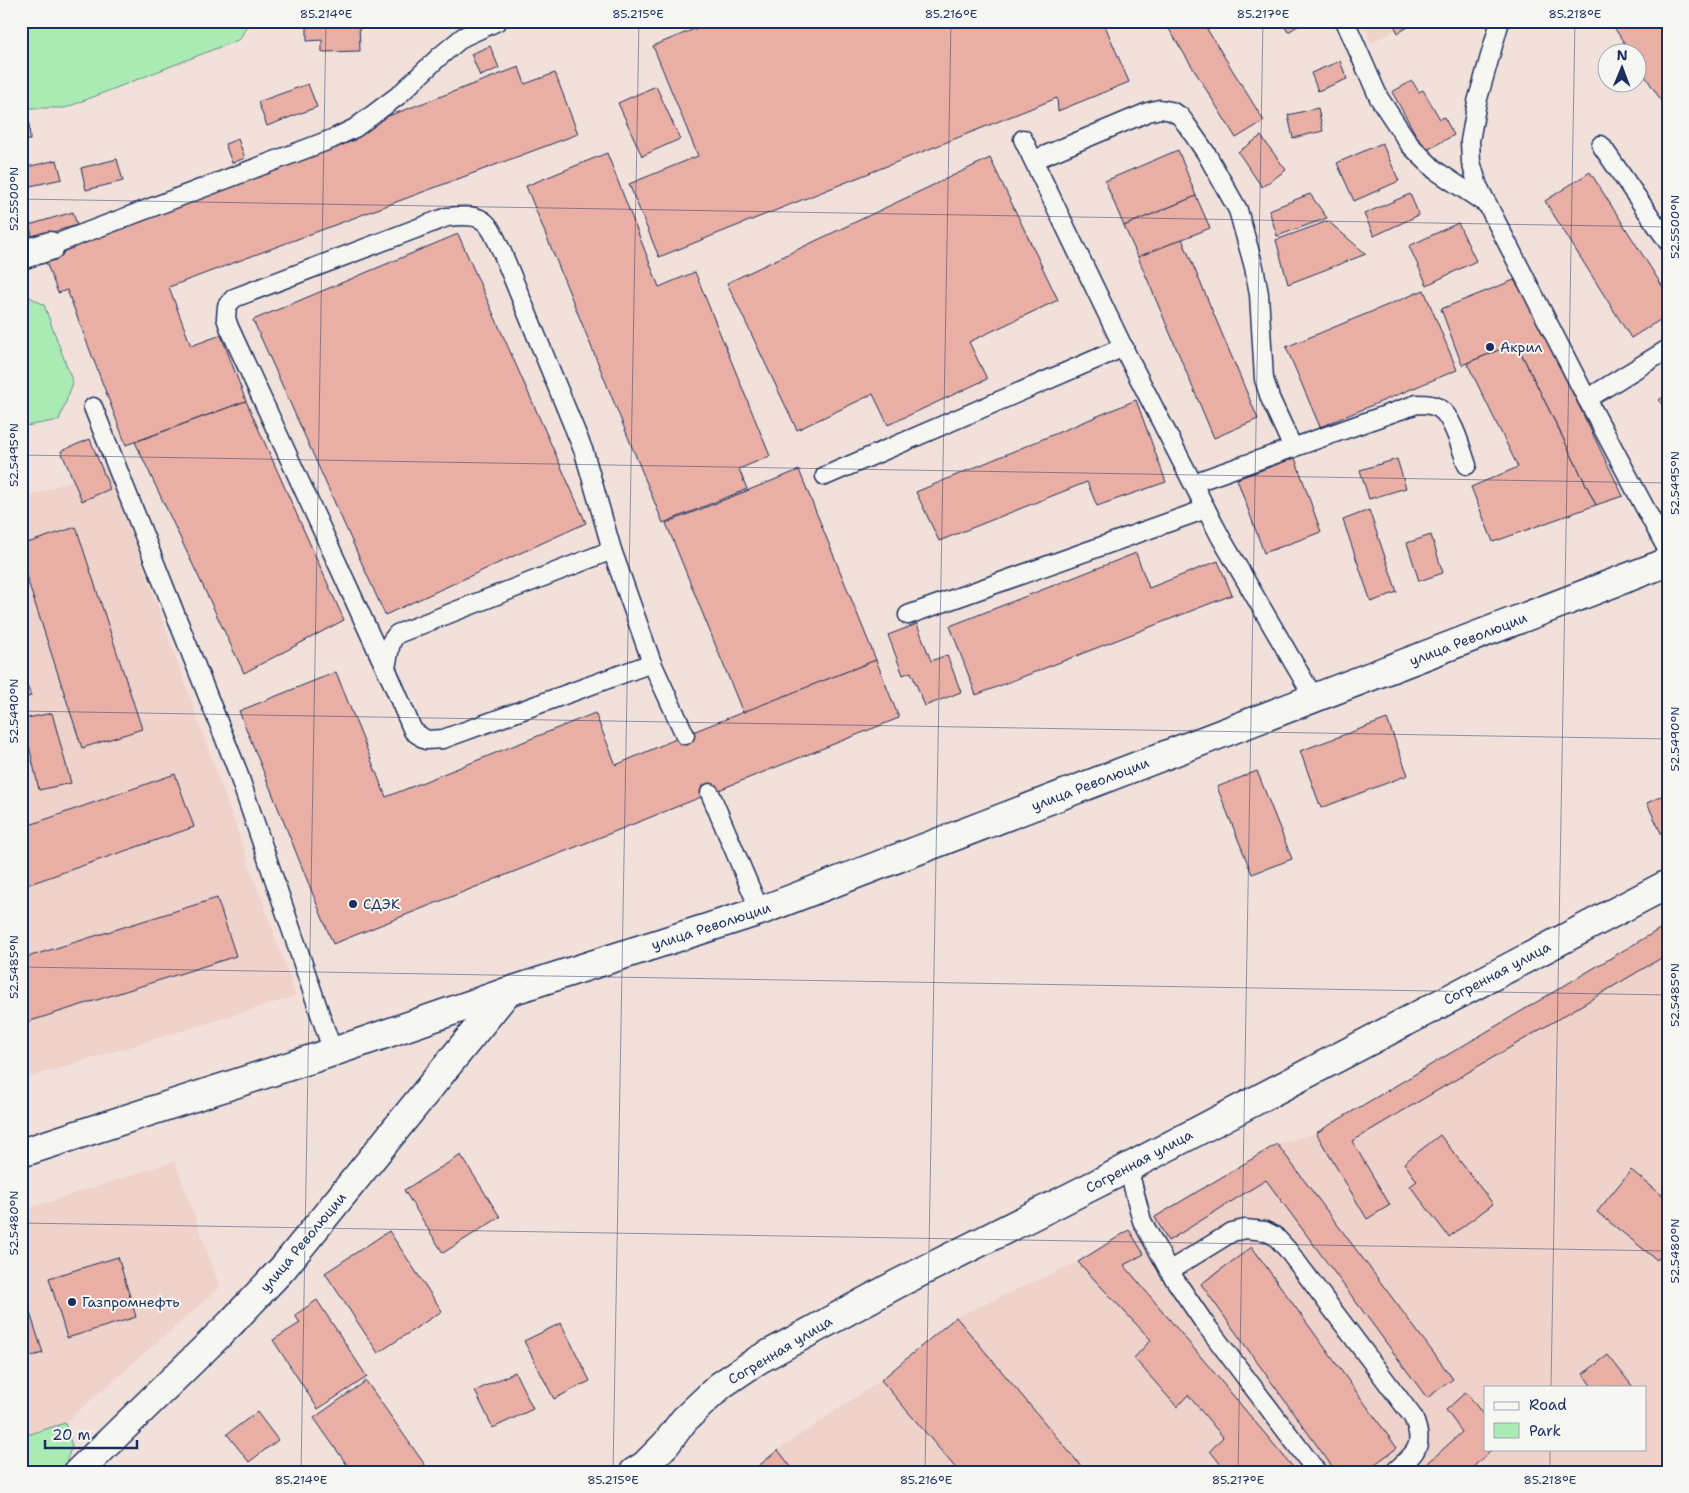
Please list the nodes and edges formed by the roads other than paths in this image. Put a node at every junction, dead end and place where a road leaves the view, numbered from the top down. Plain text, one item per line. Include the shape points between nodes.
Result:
1 (498, 21) edge
2 (1345, 21) edge
3 (1500, 21) edge
4 (1023, 139) dead end
5 (1601, 145) dead end
6 (1034, 160) junction
7 (1488, 206) junction
8 (1668, 242) edge
9 (50, 246) joint
10 (21, 255) edge
11 (1124, 347) junction
12 (1668, 348) edge
13 (1587, 400) junction
14 (94, 407) dead end
15 (1292, 448) junction
16 (1467, 466) dead end
17 (825, 476) dead end
18 (1193, 483) junction
19 (1206, 509) junction
20 (612, 550) junction
21 (1668, 550) edge
22 (1668, 562) edge
23 (908, 615) dead end
24 (652, 663) junction
25 (389, 676) junction
26 (1314, 698) junction
27 (685, 735) dead end
28 (710, 793) dead end
29 (1668, 884) edge
30 (760, 911) junction
31 (507, 992) junction
32 (334, 1052) junction
33 (21, 1153) edge
34 (1128, 1167) junction
35 (1169, 1271) junction
36 (78, 1472) edge
37 (634, 1472) edge
38 (1317, 1472) edge
39 (1394, 1472) edge

1 - 9 lane via 463,37 400,95 355,128 332,140
2 - 7 lane via 1380,98 1410,145 1435,170
3 - 7 lane via 1477,102 1470,141 1471,162
4 - 6 lane
5 - 8 lane
6 - 11 lane
6 - 15 lane via 1160,109 1171,111 1186,124 1224,182 1238,210 1259,294 1264,379
7 - 13 lane
9 - 10 main road
11 - 17 lane
11 - 18 lane
12 - 13 lane
13 - 21 lane
14 - 32 lane via 236,767
15 - 16 lane via 1417,404 1429,404 1448,416
15 - 18 lane
18 - 19 lane
19 - 23 lane
19 - 26 lane
20 - 24 lane
20 - 25 lane via 397,634 389,652 386,668
20 - 25 lane via 584,452 502,252 484,220 447,217 234,298 227,306 229,327
22 - 26 main road, улица Революции
24 - 25 lane via 443,739 426,740 413,731
24 - 27 lane
26 - 30 main road, улица Революции
28 - 30 lane
29 - 34 main road, Согренная улица
30 - 31 main road, улица Революции
31 - 32 main road, улица Революции
31 - 36 main road, улица Революции via 284,1268
32 - 33 main road, улица Революции
34 - 35 lane via 1142,1221
34 - 37 main road, Согренная улица via 896,1284 758,1360 721,1385 684,1420 666,1444
35 - 38 lane
35 - 39 lane via 1232,1232 1266,1230 1275,1236 1413,1417 1419,1431 1418,1444 1414,1454

